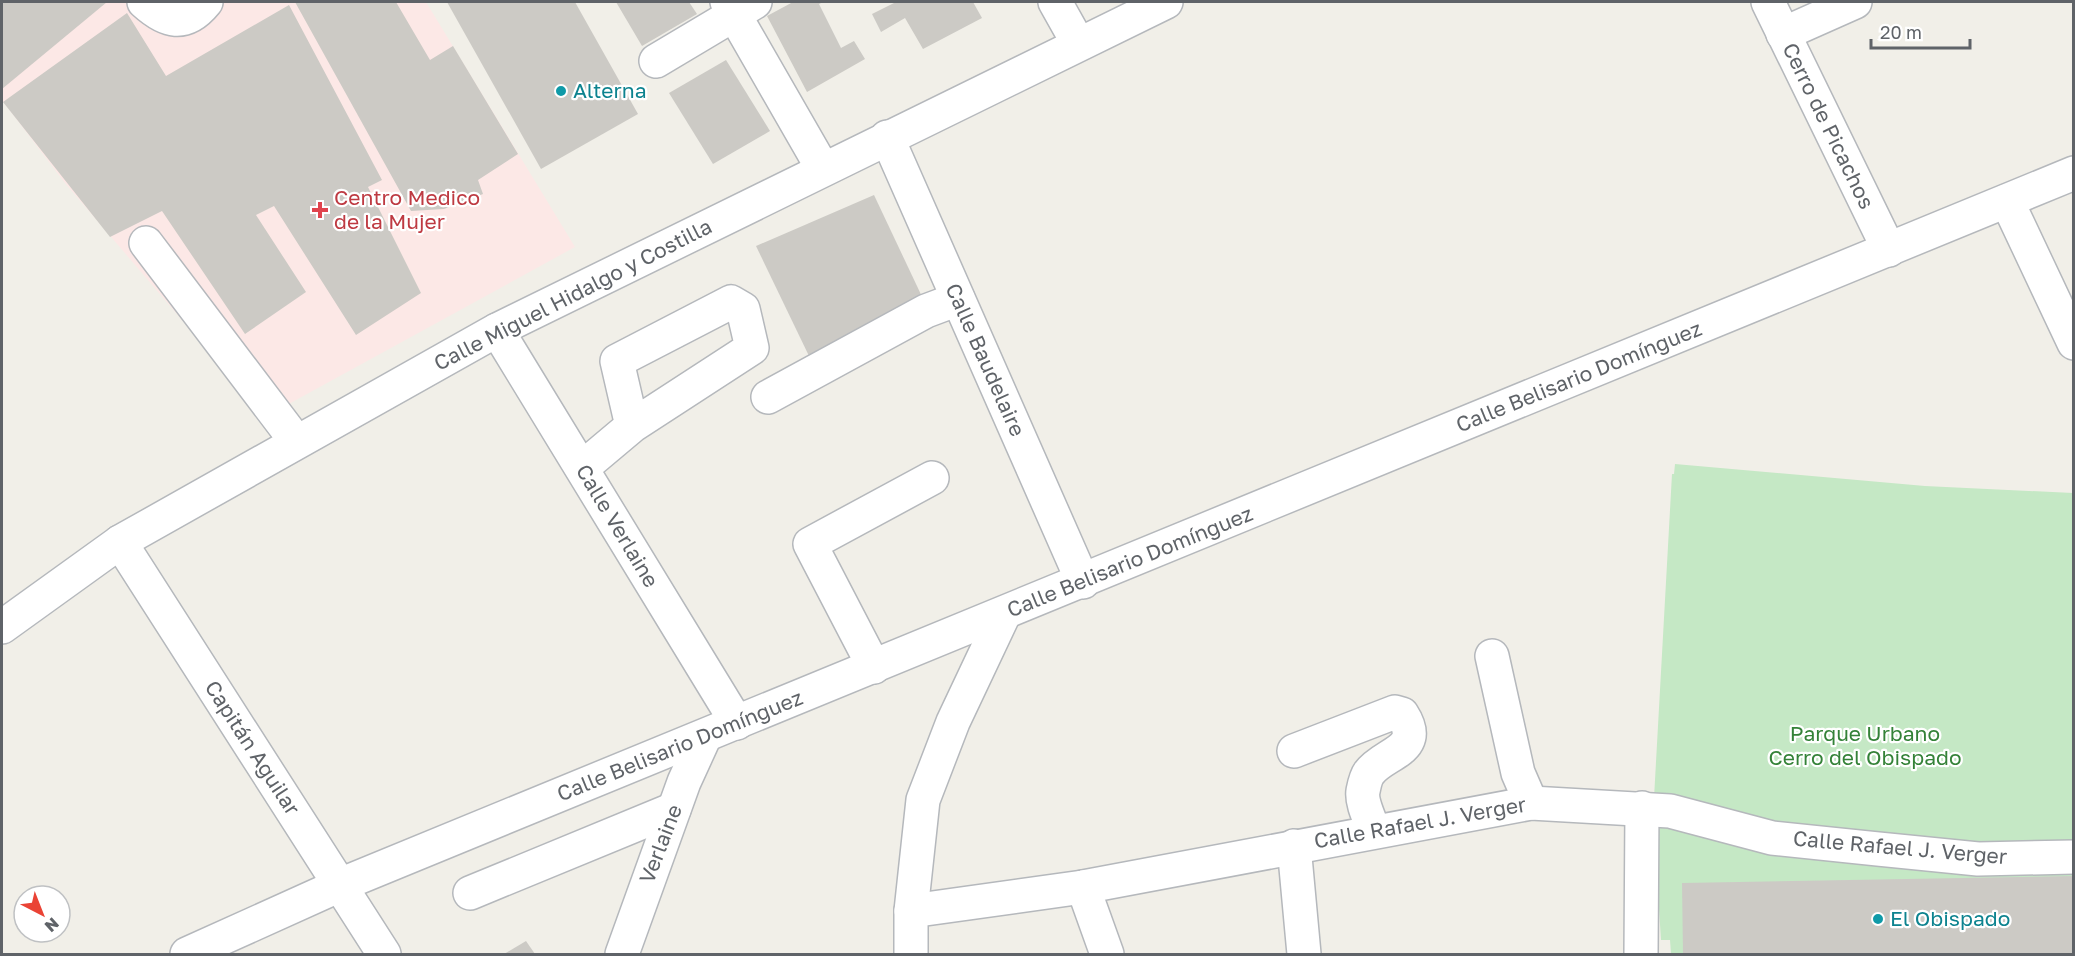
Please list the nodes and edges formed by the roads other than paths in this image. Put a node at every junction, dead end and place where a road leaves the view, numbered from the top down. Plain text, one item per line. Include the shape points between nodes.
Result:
1 (144, 2) edge
2 (206, 2) edge
3 (1054, 2) edge
4 (1166, 2) edge
5 (1768, 2) edge
6 (1855, 2) edge
7 (738, 6) edge
8 (1784, 34) junction
9 (1078, 44) junction
10 (656, 61) dead end
11 (887, 137) junction
12 (823, 169) junction
13 (2073, 174) edge
14 (2007, 201) junction
15 (146, 243) dead end
16 (1889, 250) junction
17 (958, 299) junction
18 (497, 330) junction
19 (2073, 343) edge
20 (768, 397) dead end
21 (633, 426) dead end
22 (296, 441) junction
23 (582, 468) junction
24 (932, 478) dead end
25 (120, 542) junction
26 (1083, 582) junction
27 (1004, 614) junction
28 (2, 627) edge
29 (1492, 656) dead end
30 (874, 667) junction
31 (737, 723) junction
32 (705, 736) junction
33 (1294, 751) dead end
34 (1531, 803) junction
35 (674, 808) junction
36 (1642, 808) junction
37 (1374, 831) junction
38 (1294, 846) junction
39 (2073, 857) edge
40 (340, 885) junction
41 (1083, 887) junction
42 (470, 893) dead end
43 (911, 911) junction
44 (187, 954) edge
45 (384, 954) edge
46 (622, 954) edge
47 (911, 954) edge
48 (1107, 954) edge
49 (1304, 954) edge
50 (1641, 954) edge

1 - 2 street via 158,15 171,20 189,17
3 - 9 street
4 - 9 street, Calle Miguel Hidalgo y Costilla
5 - 8 street, Cerro de Picachos
6 - 8 street
7 - 10 street
7 - 12 street
8 - 16 street, Cerro de Picachos
9 - 11 street, Calle Miguel Hidalgo y Costilla
11 - 12 street, Calle Miguel Hidalgo y Costilla
11 - 17 street, Calle Baudelaire
12 - 18 street, Calle Miguel Hidalgo y Costilla
13 - 14 street, Calle Belisario Domínguez
14 - 16 street, Calle Belisario Domínguez
14 - 19 street
15 - 22 street
16 - 26 street, Calle Belisario Domínguez
17 - 20 street via 926,311
17 - 26 street, Calle Baudelaire
18 - 22 street, Calle Miguel Hidalgo y Costilla
18 - 23 street, Calle Verlaine
21 - 23 street
22 - 25 street, Calle Miguel Hidalgo y Costilla
23 - 31 street, Calle Verlaine
24 - 30 street via 810,544
25 - 28 street, Calle Miguel Hidalgo y Costilla
25 - 40 street, Capitán Aguilar
26 - 27 street, Calle Belisario Domínguez
27 - 30 street, Calle Belisario Domínguez
27 - 43 street via 952,722 923,800
29 - 34 street via 1518,773
30 - 31 street, Calle Belisario Domínguez
31 - 32 street, Calle Belisario Domínguez
32 - 35 street, Verlaine
32 - 40 street, Calle Belisario Domínguez
33 - 37 street via 1395,712 1402,714 1409,740 1403,749 1369,773 1362,793
34 - 36 street, Calle Rafael J. Verger
34 - 37 street, Calle Rafael J. Verger
35 - 42 street
35 - 46 street, Verlaine
36 - 39 street, Calle Rafael J. Verger via 1670,811 1772,838 1978,859
36 - 50 street
37 - 38 street, Calle Rafael J. Verger
38 - 41 street, Calle Rafael J. Verger
38 - 49 street
40 - 44 street, Calle Belisario Domínguez
40 - 45 street, Capitán Aguilar
41 - 43 street, Calle Rafael J. Verger
41 - 48 street
43 - 47 street

